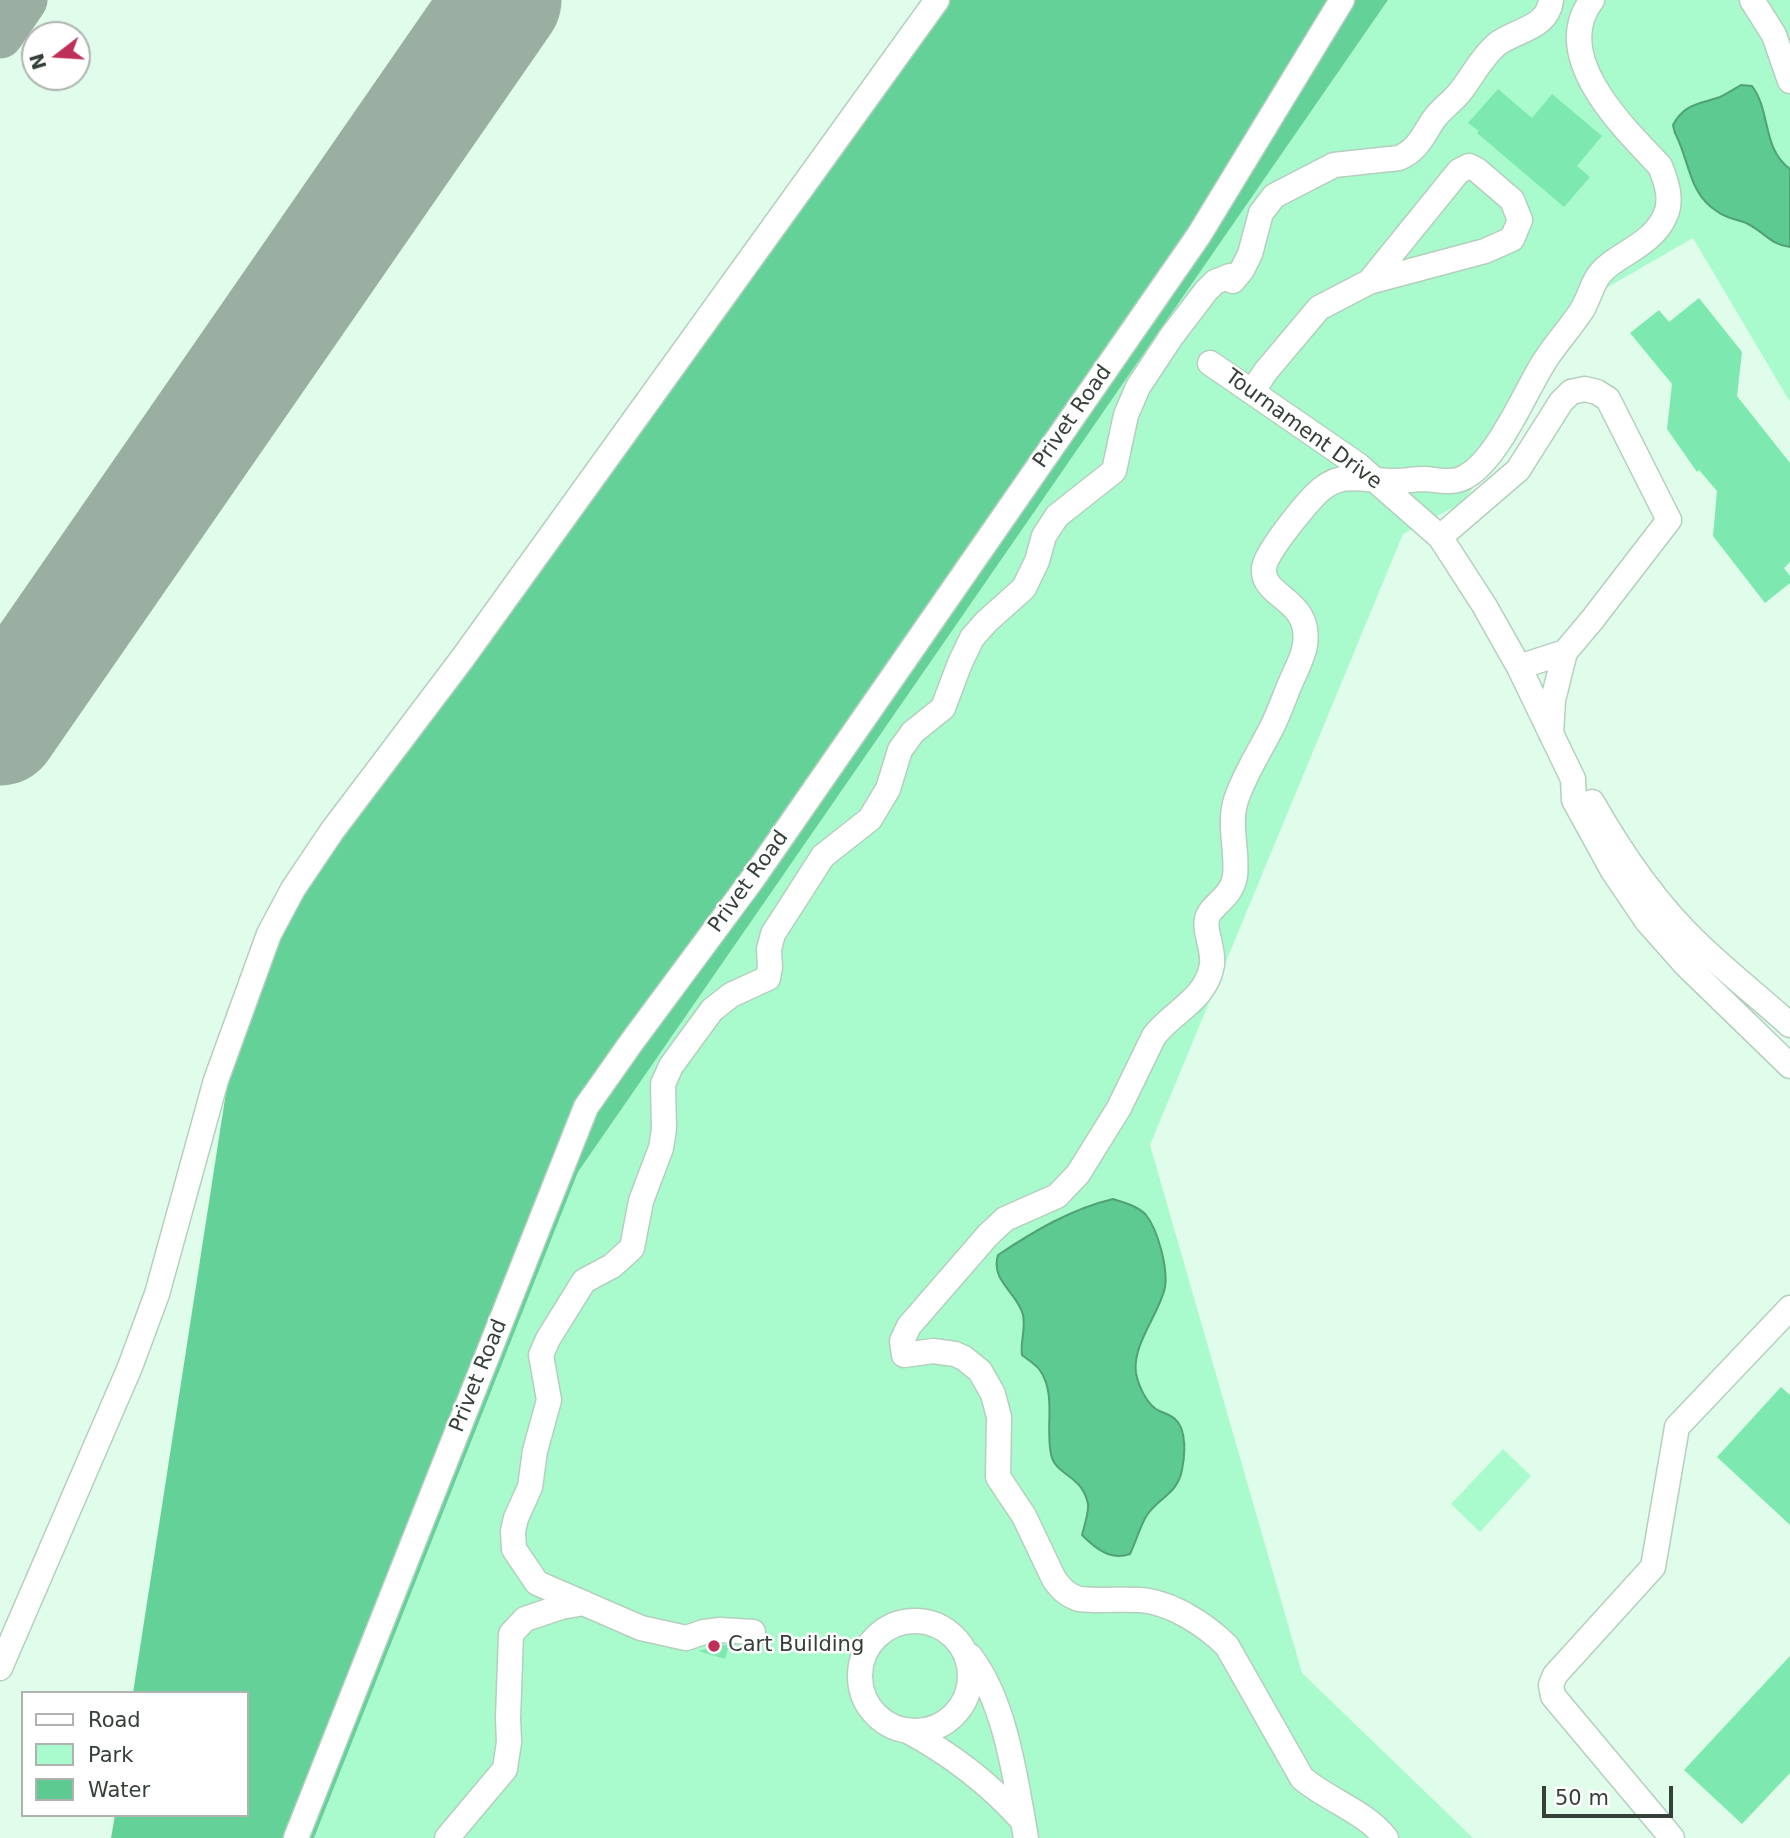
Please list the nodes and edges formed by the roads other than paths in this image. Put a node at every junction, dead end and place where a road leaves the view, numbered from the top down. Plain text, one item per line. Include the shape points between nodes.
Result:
1 (937, 0) edge
2 (1342, 0) edge
3 (1551, 0) edge
4 (1592, 0) edge
5 (1752, 0) edge
6 (1790, 81) edge
7 (1369, 282) junction
8 (1210, 363) dead end
9 (1252, 392) junction
10 (1375, 480) junction
11 (1440, 537) junction
12 (1564, 652) junction
13 (1519, 667) junction
14 (1551, 738) junction
15 (1573, 779) junction
16 (1790, 1025) edge
17 (1790, 1066) edge
18 (1790, 1308) edge
19 (533, 1579) junction
20 (584, 1603) junction
21 (525, 1619) junction
22 (753, 1632) dead end
23 (960, 1643) junction
24 (0, 1668) edge
25 (906, 1730) junction
26 (1025, 1830) edge
27 (296, 1838) edge
28 (447, 1838) edge
29 (1387, 1838) edge
30 (1672, 1838) edge

1 - 24 street via 463,659 292,888 270,934 216,1080 157,1294 130,1367
2 - 27 street, Privet Road via 1199,235 754,877 586,1107
3 - 19 street via 1544,18 1488,53 1409,154 1334,165 1274,196 1261,213 1242,270 1233,281 1230,276 1215,282 1206,292 1138,387 1126,415 1114,471 1057,516 1024,588 972,638 943,708 913,732 900,750 888,789 870,819 823,856 773,934 768,978 731,995 712,1010 671,1066 663,1084 661,1149 641,1201 632,1248 612,1266 584,1281 541,1355 549,1400 530,1487 513,1531 514,1549
4 - 10 street via 1582,20 1579,51 1605,102 1660,166 1669,196 1667,213 1650,237 1601,271 1584,306 1476,468 1452,481
5 - 6 street via 1774,35
7 - 7 street via 1485,251 1512,239 1520,220 1512,200 1477,170 1469,166 1458,170
7 - 9 street via 1319,308
8 - 9 street, Tournament Drive
9 - 10 street, Tournament Drive
10 - 11 street, Tournament Drive
10 - 29 street via 1328,482 1265,563 1269,585 1296,608 1305,626 1304,650 1234,804 1233,886 1206,921 1213,948 1209,979 1191,1003 1154,1036 1119,1108 1078,1174 1058,1196 1015,1213 995,1227 924,1307 902,1341 904,1355 955,1354 972,1364 986,1381 999,1417 998,1477 1024,1516 1060,1588 1079,1599 1155,1602 1217,1636 1302,1777 1372,1822
11 - 12 street via 1518,470 1571,392 1597,392 1608,399 1669,520
11 - 13 street, Tournament Drive
12 - 13 street
12 - 14 street via 1553,700
13 - 14 street, Tournament Drive
14 - 15 street, Tournament Drive
15 - 16 street, Tournament Drive via 1583,787 1656,898 1697,943
15 - 17 street, Tournament Drive via 1574,800 1595,843 1647,921
18 - 30 street via 1678,1427 1653,1567 1555,1675 1551,1685 1553,1696
19 - 20 street
19 - 21 street
20 - 21 street
20 - 22 street via 641,1628 686,1638 720,1630
21 - 28 street via 511,1634 505,1769
23 - 25 street via 968,1658 967,1696 943,1723 925,1730
23 - 25 street via 947,1630 914,1620 889,1628 870,1645 862,1661 864,1696 874,1712
23 - 26 street via 988,1684 1004,1729
25 - 26 street via 940,1748 987,1783

